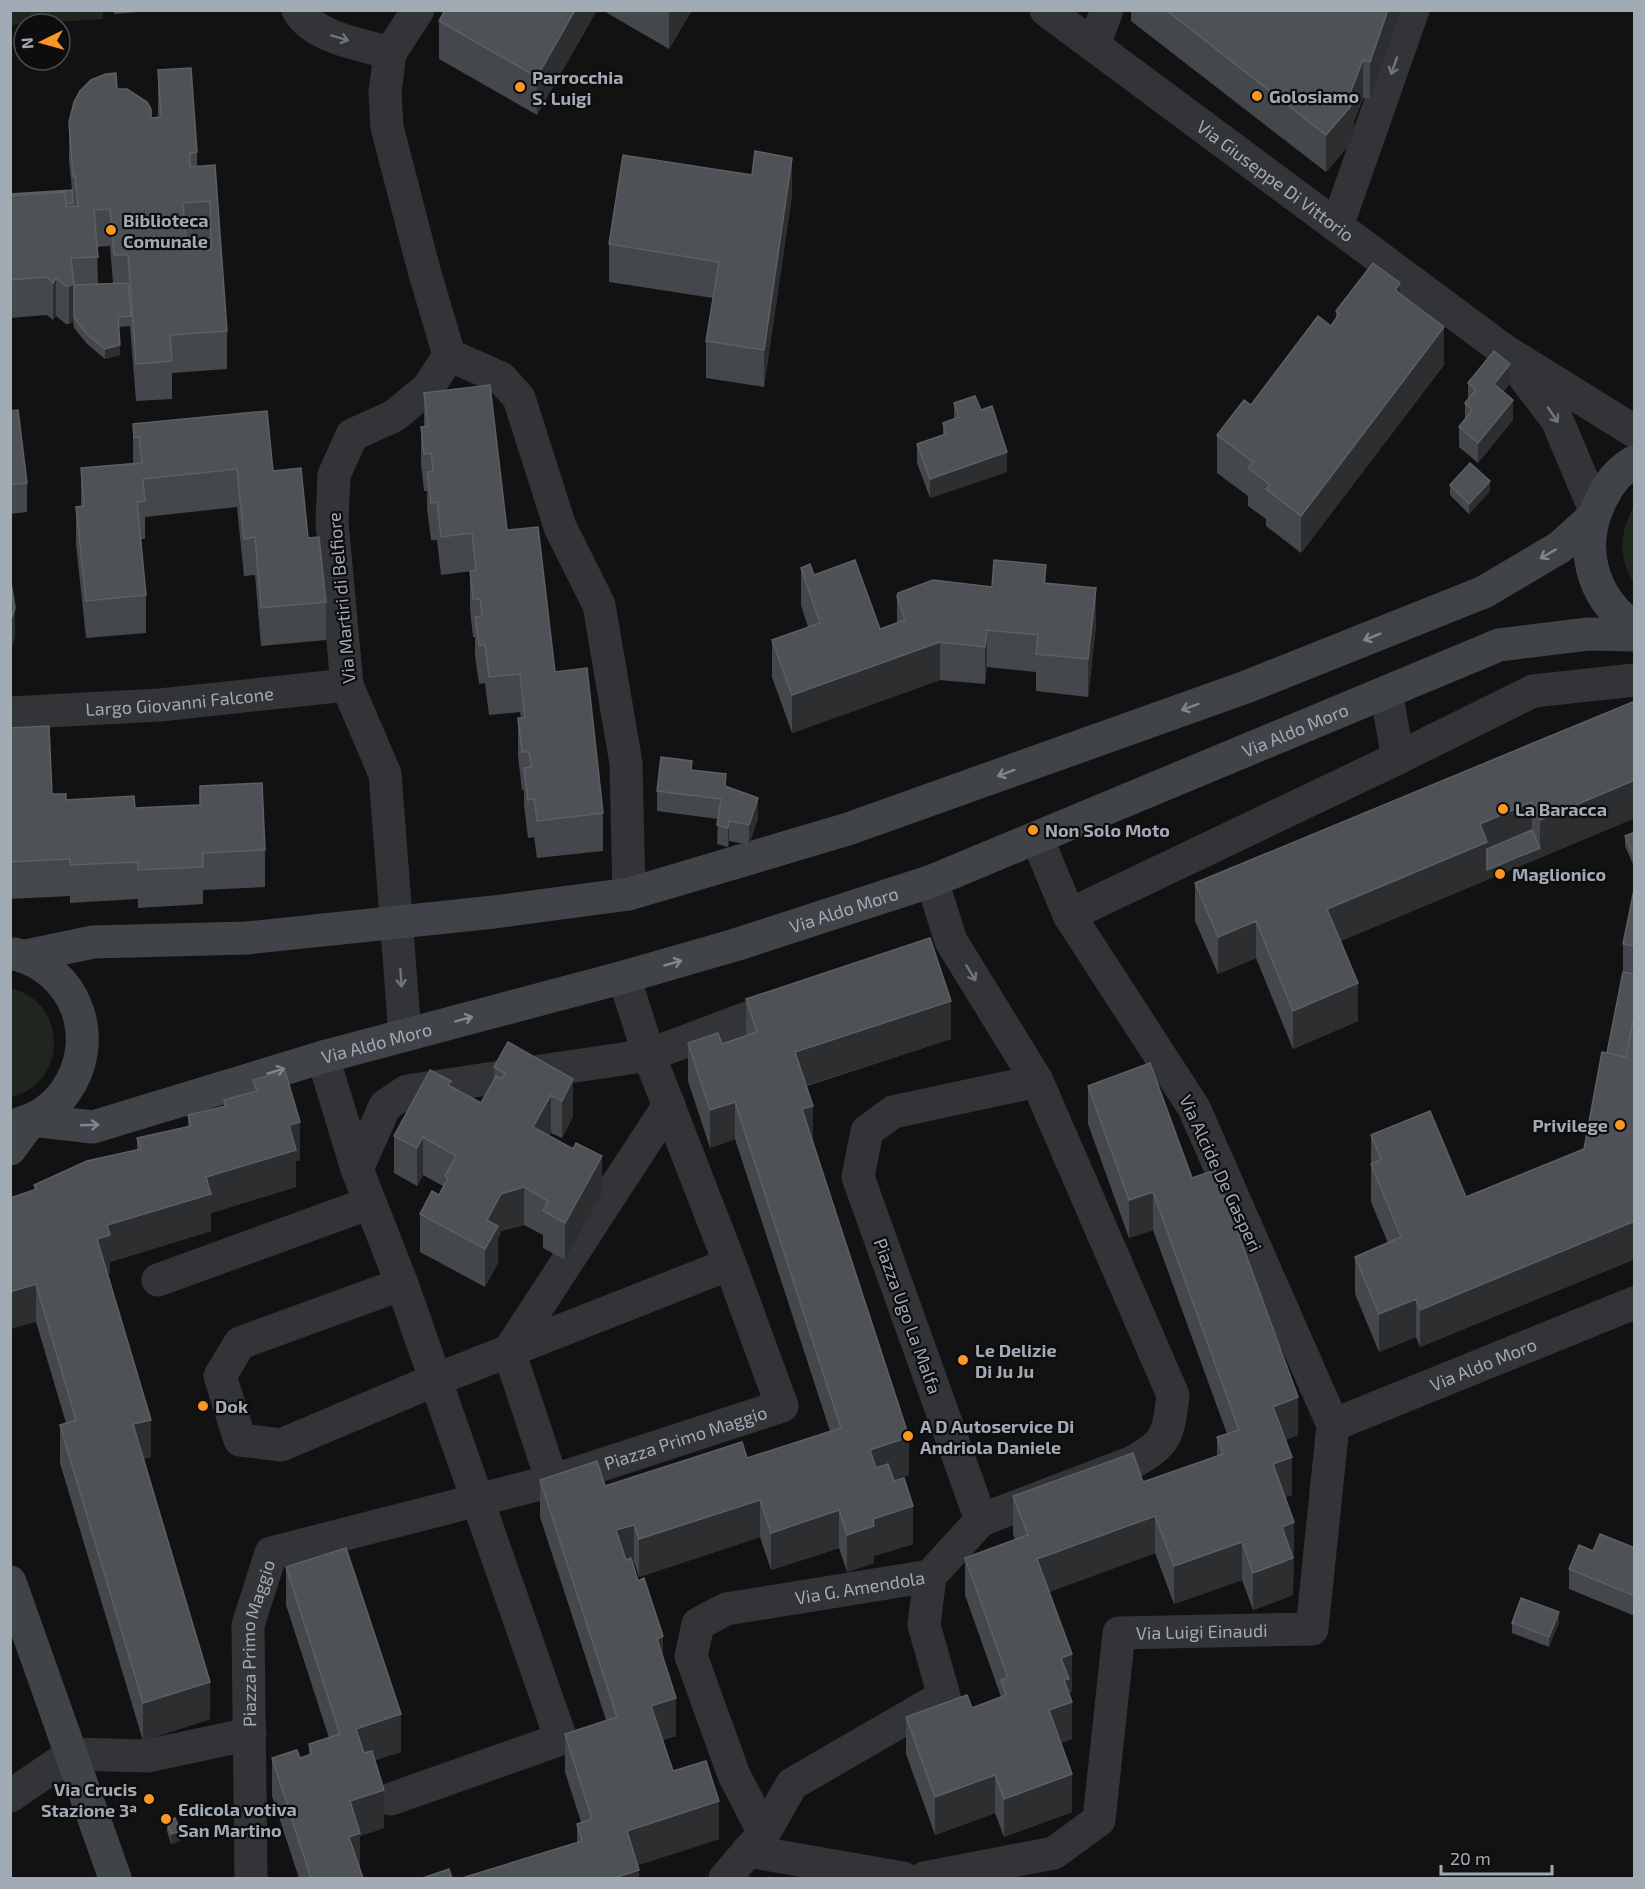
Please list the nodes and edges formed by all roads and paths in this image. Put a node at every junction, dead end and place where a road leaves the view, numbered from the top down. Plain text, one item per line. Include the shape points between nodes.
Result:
1 (298, 10) edge
2 (418, 10) edge
3 (1046, 10) edge
4 (1107, 10) edge
5 (1413, 10) edge
6 (1094, 45) junction
7 (390, 53) junction
8 (1337, 226) junction
9 (1505, 351) junction
10 (449, 355) junction
11 (1635, 431) edge
12 (1635, 462) edge
13 (1594, 513) junction
14 (1635, 627) edge
15 (1635, 634) edge
16 (1635, 680) edge
17 (347, 686) junction
18 (1386, 692) junction
19 (10, 713) edge
20 (1398, 758) junction
21 (1037, 838) junction
22 (932, 881) junction
23 (629, 894) junction
24 (1069, 915) junction
25 (397, 922) junction
26 (18, 954) edge
27 (624, 977) junction
28 (817, 992) edge
29 (405, 1035) junction
30 (649, 1055) junction
31 (323, 1057) junction
32 (1036, 1081) junction
33 (669, 1105) junction
34 (21, 1123) edge
35 (10, 1149) edge
36 (357, 1170) junction
37 (370, 1203) junction
38 (730, 1264) junction
39 (158, 1280) dead end
40 (402, 1284) junction
41 (1635, 1304) edge
42 (509, 1351) junction
43 (435, 1380) junction
44 (1333, 1425) junction
45 (552, 1481) junction
46 (478, 1499) junction
47 (981, 1520) junction
48 (930, 1576) junction
49 (10, 1582) edge
50 (250, 1734) junction
51 (72, 1754) junction
52 (10, 1796) edge
53 (391, 1799) dead end
54 (756, 1842) junction
55 (115, 1878) edge
56 (251, 1878) edge
57 (725, 1878) edge
58 (903, 1878) edge
59 (924, 1878) edge

1 -> 7 street via 323,33
2 - 7 street
3 - 6 street, Via Giuseppe Di Vittorio
4 - 6 street
5 -> 8 street
6 - 8 street, Via Giuseppe Di Vittorio
7 - 10 street via 385,92 387,127
8 - 9 street, Via Giuseppe Di Vittorio
9 - 11 street, Via Giuseppe Di Vittorio
9 -> 13 street, Via Giuseppe Di Vittorio via 1557,420
10 - 17 street, Via Martiri di Belfiore via 428,388 394,416 352,435 334,474 332,522
10 - 23 street via 501,378 519,398 560,527 599,605 626,763
12 - 13 main road via 1610,484
13 - 14 main road via 1589,544 1593,572 1604,598
13 -> 23 main road via 1560,548 1484,592 1246,687 848,829
15 - 18 main road, Via Aldo Moro via 1588,634 1499,645
16 - 20 street via 1533,691
17 - 19 street, Largo Giovanni Falcone via 160,705
17 - 25 street, Via Martiri di Belfiore via 385,774
18 - 20 street
18 - 21 main road, Via Aldo Moro
20 - 24 street
21 - 22 main road, Via Aldo Moro
21 - 24 street, Via Alcide De Gasperi
27 -> 22 main road, Via Aldo Moro
22 -> 32 street via 940,945
23 - 25 main road
24 - 44 street, Via Alcide De Gasperi via 1194,1107
25 - 26 main road via 247,938 93,942
25 -> 29 street, Via Martiri di Belfiore
26 - 34 main road via 51,971 71,994 81,1022 83,1051 74,1080 56,1104
29 -> 27 main road, Via Aldo Moro
27 - 30 street, Piazza Primo Maggio
28 - 30 street
29 - 31 main road, Via Aldo Moro
30 - 33 street, Piazza Primo Maggio
30 - 36 street via 407,1091 385,1106
34 -> 31 main road, Via Aldo Moro via 93,1127
31 - 36 street
32 - 47 street via 1173,1395 1168,1431 1154,1450 1133,1462
32 - 47 street, Piazza Ugo La Malfa via 893,1112 867,1131 858,1177
33 - 38 street, Piazza Primo Maggio
33 - 42 street
34 - 35 main road
36 - 37 street
37 - 39 street
37 - 40 street
38 - 42 street
38 - 45 street, Piazza Primo Maggio via 782,1406
40 - 43 street
40 - 43 street via 240,1343 220,1376 240,1440 281,1445
41 - 44 street, Via Aldo Moro
42 - 43 street
42 - 45 street
43 - 46 street
44 - 59 street, Via Luigi Einaudi via 1311,1629 1119,1633 1099,1820 1054,1853
45 - 46 street, Piazza Primo Maggio
46 - 50 street, Piazza Primo Maggio via 271,1553 248,1625
46 - 53 street via 561,1739
47 - 48 street
48 - 54 street, Via G. Amendola via 924,1625 944,1696 792,1784
48 - 54 street, Via G. Amendola via 726,1609 698,1624 691,1656
49 - 51 main road
50 - 51 street via 147,1756
50 - 56 street, Piazza Primo Maggio
51 - 52 street
51 - 55 main road
54 - 57 street, Via G. Amendola
54 - 58 street

